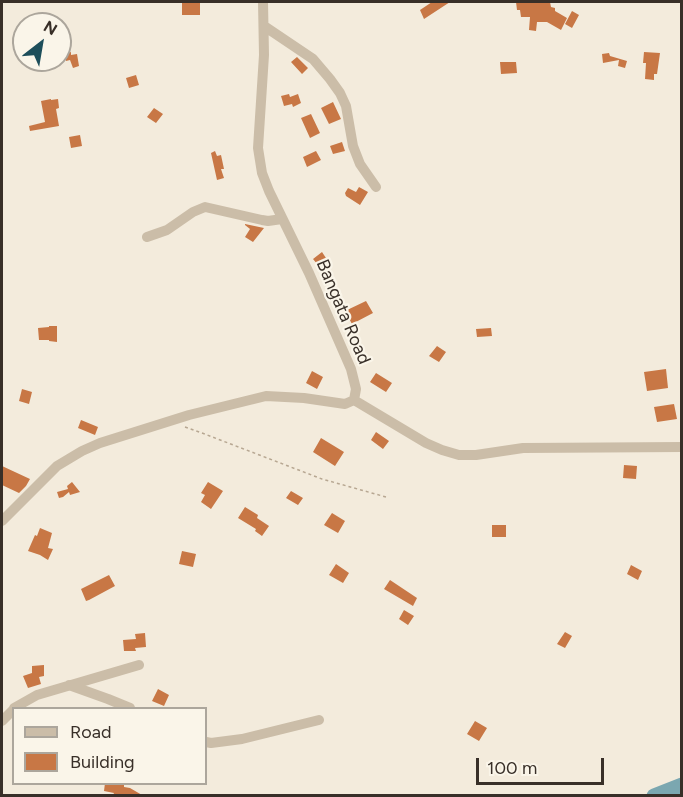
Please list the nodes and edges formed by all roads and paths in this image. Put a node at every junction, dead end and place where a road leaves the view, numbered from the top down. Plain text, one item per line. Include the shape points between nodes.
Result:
1 (263, 2) edge
2 (264, 26) junction
3 (376, 187) dead end
4 (282, 219) junction
5 (147, 237) dead end
6 (354, 400) junction
7 (184, 427) dead end
8 (681, 447) edge
9 (386, 497) dead end
10 (2, 521) edge
11 (139, 665) dead end
12 (69, 685) junction
13 (17, 707) edge
14 (127, 707) edge
15 (320, 720) dead end
16 (207, 742) edge

1 - 2 street, Bangata Road
2 - 3 street via 313,59 340,93 353,146
2 - 4 street, Bangata Road via 258,148 262,173
4 - 5 street via 262,220 205,207
4 - 6 street, Bangata Road via 351,369 356,389
6 - 8 street via 426,443 459,455 523,448
6 - 10 street via 345,404 266,396 100,443 57,466
7 - 9 path via 322,479
11 - 12 street
12 - 13 street via 37,695
12 - 14 street
15 - 16 street via 242,739

